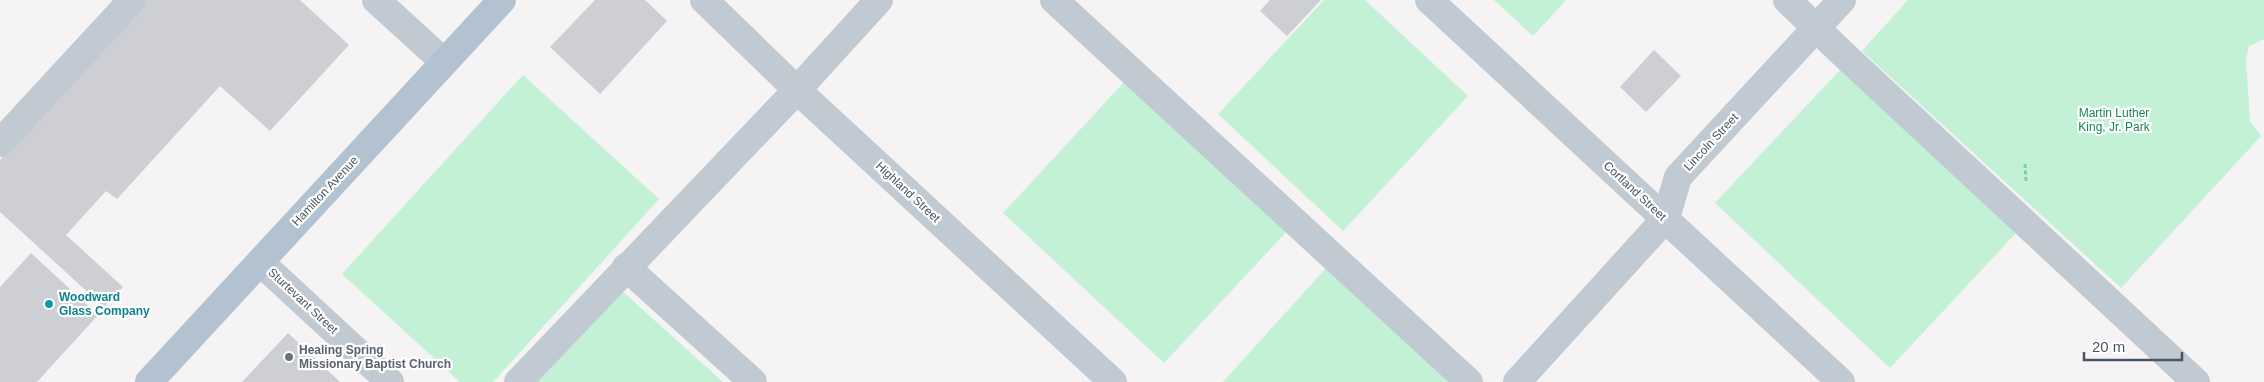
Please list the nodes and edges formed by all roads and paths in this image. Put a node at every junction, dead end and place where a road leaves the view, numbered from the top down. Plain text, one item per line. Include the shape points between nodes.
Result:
1 (132, 0) edge
2 (376, 0) edge
3 (502, 0) edge
4 (704, 0) edge
5 (879, 0) edge
6 (1054, 0) edge
7 (1429, 0) edge
8 (1787, 0) edge
9 (1842, 0) edge
10 (1815, 29) junction
11 (444, 62) junction
12 (797, 90) junction
13 (0, 142) edge
14 (1666, 218) junction
15 (260, 262) junction
16 (626, 267) junction
17 (149, 382) edge
18 (390, 382) edge
19 (518, 382) edge
20 (753, 382) edge
21 (1113, 382) edge
22 (1468, 382) edge
23 (1516, 382) edge
24 (1841, 382) edge
25 (2196, 382) edge

1 - 13 street
2 - 11 street
3 - 11 main road, Hamilton Avenue
4 - 12 street, Highland Street
5 - 12 street
6 - 22 street
7 - 14 street, Cortland Street
8 - 10 street
9 - 10 street, Lincoln Street
10 - 14 street, Lincoln Street via 1678,177
10 - 25 street
11 - 15 main road, Hamilton Avenue
12 - 16 street
12 - 21 street, Highland Street
14 - 23 street, Lincoln Street
14 - 24 street, Cortland Street
15 - 17 main road, Hamilton Avenue
15 - 18 street, Sturtevant Street
16 - 19 street
16 - 20 street

